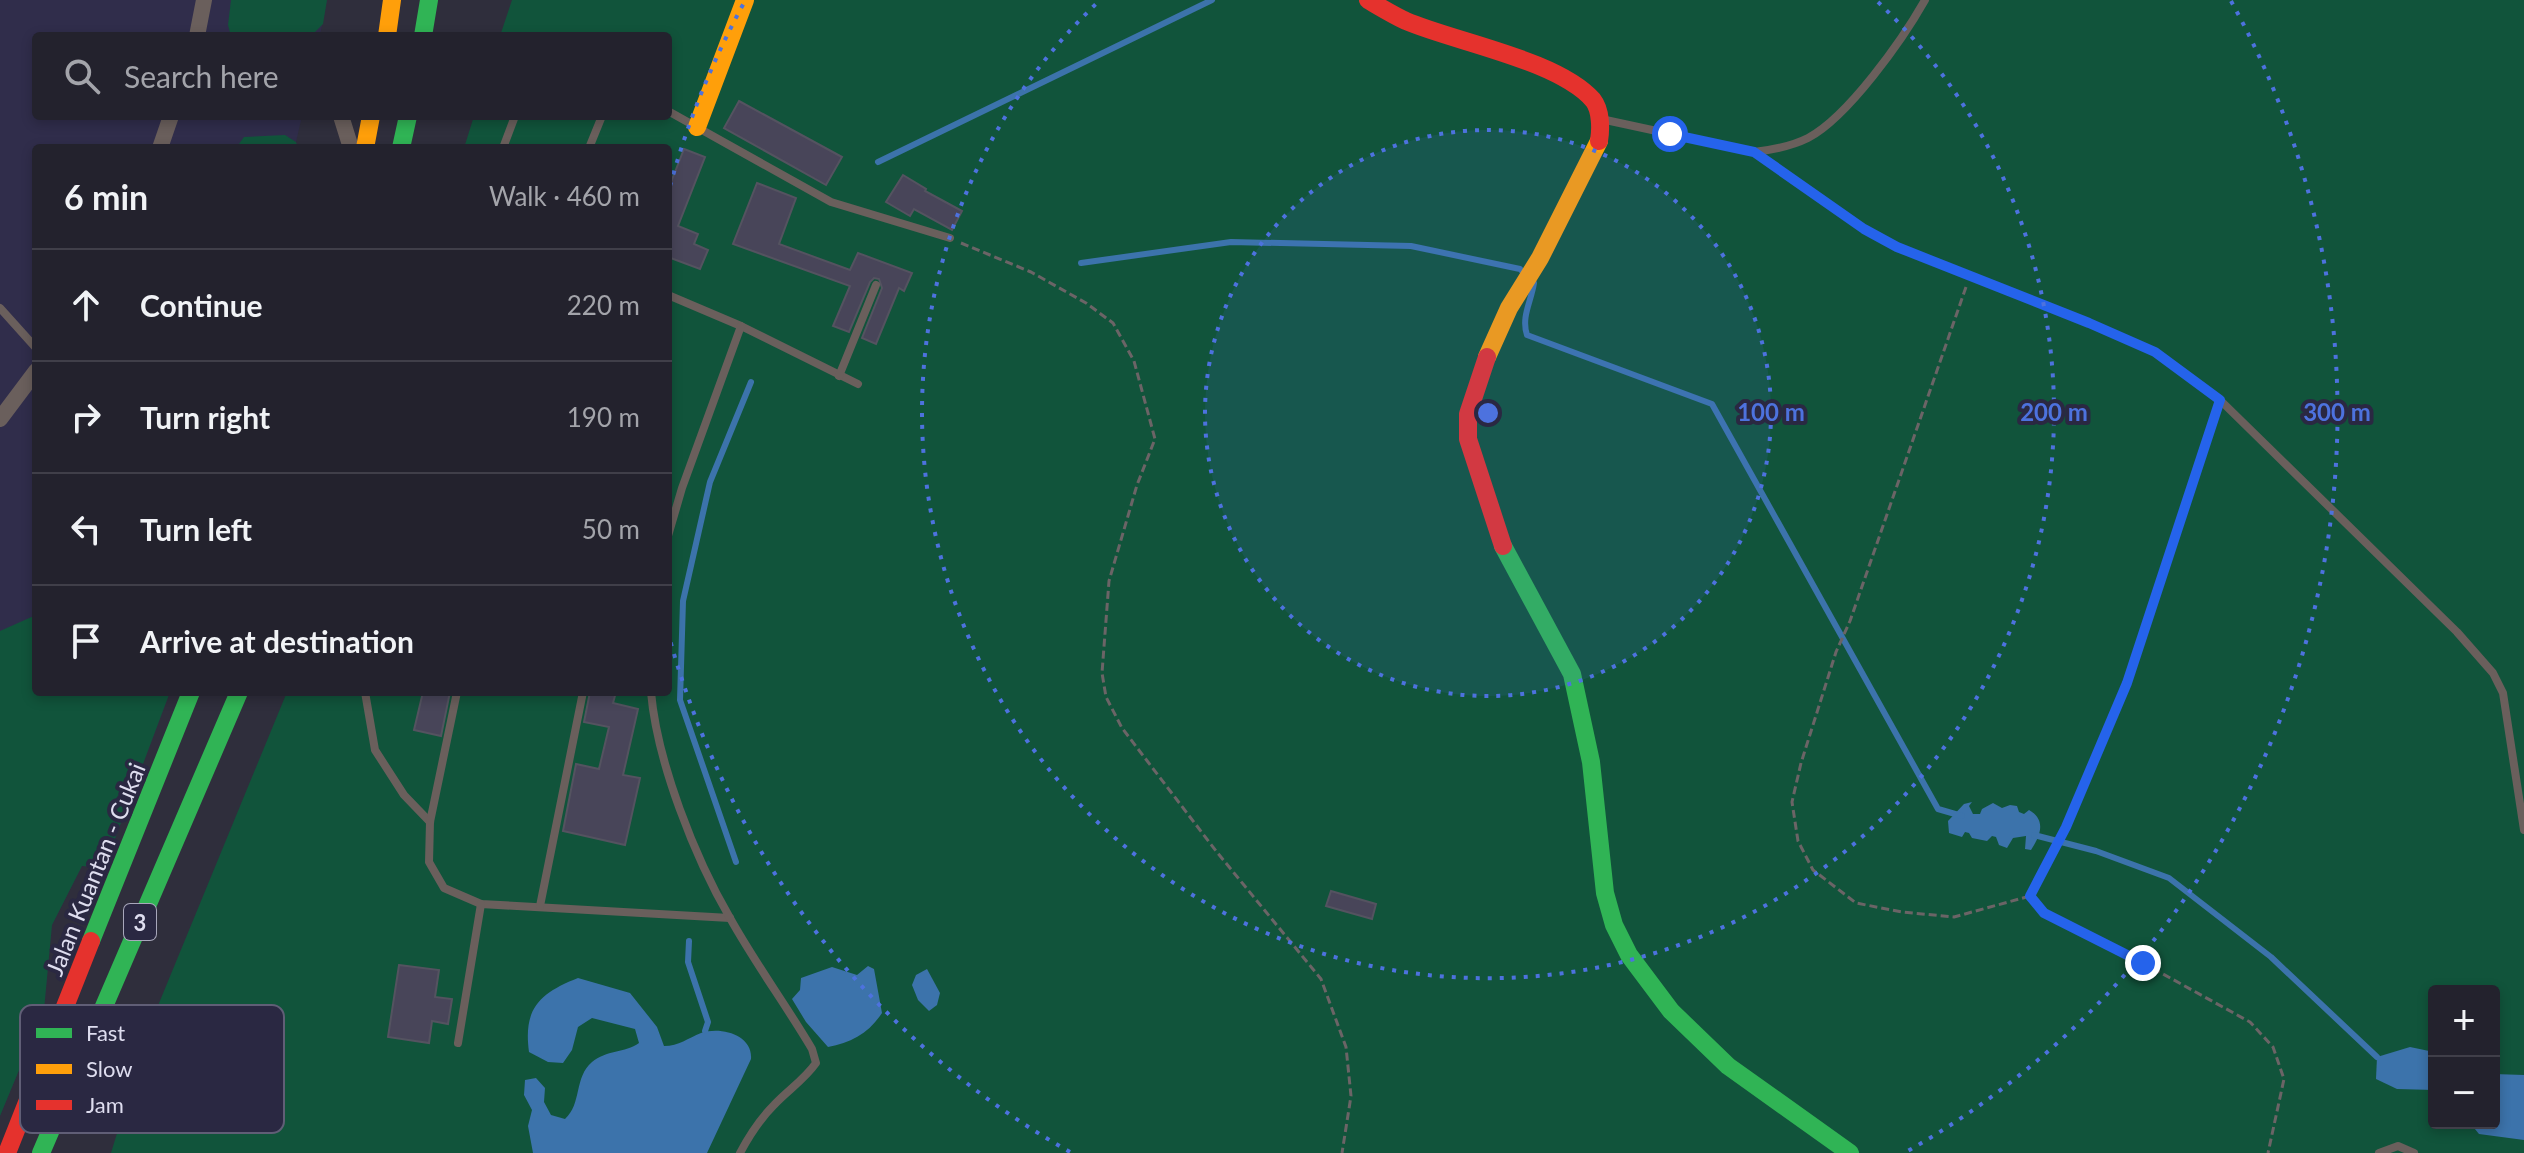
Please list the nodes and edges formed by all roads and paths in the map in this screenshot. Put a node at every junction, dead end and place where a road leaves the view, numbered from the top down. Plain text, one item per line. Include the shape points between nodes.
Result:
1 (204, 0) edge
2 (392, 0) edge
3 (429, 0) edge
4 (745, 0) edge
5 (1368, 0) edge
6 (1925, 0) edge
7 (198, 32) edge
8 (388, 32) edge
9 (424, 32) edge
10 (672, 113) edge
11 (1600, 119) junction
12 (170, 120) edge
13 (342, 120) edge
14 (370, 120) edge
15 (407, 120) edge
16 (514, 120) edge
17 (600, 120) edge
18 (697, 127) junction
19 (161, 144) edge
20 (350, 144) edge
21 (366, 144) edge
22 (402, 144) edge
23 (504, 144) edge
24 (591, 144) edge
25 (1754, 152) junction
26 (950, 238) joint
27 (1970, 276) junction
28 (876, 285) dead end
29 (672, 297) edge
30 (0, 308) edge
31 (741, 326) junction
32 (32, 344) edge
33 (32, 376) edge
34 (839, 376) junction
35 (858, 384) dead end
36 (2220, 400) junction
37 (0, 419) edge
38 (672, 522) edge
39 (189, 696) edge
40 (237, 696) edge
41 (366, 696) edge
42 (456, 696) edge
43 (582, 696) edge
44 (652, 696) edge
45 (430, 822) junction
46 (2524, 830) edge
47 (2030, 896) junction
48 (481, 904) junction
49 (540, 906) junction
50 (730, 918) junction
51 (66, 1005) edge
52 (105, 1005) edge
53 (458, 1043) dead end
54 (20, 1120) edge
55 (50, 1133) edge
56 (7, 1153) edge
57 (41, 1153) edge
58 (740, 1153) edge
59 (1342, 1153) edge
60 (1850, 1153) edge
61 (2268, 1153) edge
62 (2379, 1153) edge
63 (2414, 1153) edge

1 - 7 street
2 - 8 main road
3 - 9 main road
4 - 18 main road
5 - 11 main road via 1406,21 1560,76 1594,101
6 - 25 lane via 1865,86 1836,116 1809,137
10 - 18 lane
11 - 25 lane
11 - 60 main road via 1600,140 1509,308 1479,376 1468,414 1468,439 1504,548 1572,674 1591,762 1605,893 1629,955 1671,1011 1728,1066
12 - 19 street
13 - 20 street
14 - 21 main road
15 - 22 main road
16 - 23 lane
17 - 24 lane
18 - 26 lane via 831,202
25 - 27 lane via 1864,229
26 - 59 path via 1031,272 1086,303 1113,323 1134,361 1155,439 1109,581 1102,673 1106,697 1122,728 1321,979 1346,1047 1351,1096
27 - 36 lane via 2155,352
27 - 47 path via 1836,652 1792,802 1798,841 1813,870 1856,903 1954,917
28 - 34 lane
29 - 31 lane
30 - 32 lane
31 - 34 lane
31 - 38 lane
33 - 37 street
34 - 35 lane
36 - 46 lane via 2493,673 2503,693
36 - 47 path via 2127,683 2066,827
39 - 51 main road, Jalan Kuantan - Cukai / 3
40 - 52 main road, 3
41 - 45 lane via 375,750 404,795
42 - 45 lane
43 - 49 lane
44 - 50 lane via 668,771
45 - 48 lane via 429,862 434,874 444,888
47 - 61 path via 2044,913 2250,1022 2273,1047 2284,1079
48 - 49 lane
48 - 53 lane
49 - 50 lane
50 - 58 lane via 816,1063 772,1106
54 - 56 main road, Jalan Kuantan - Cukai / 3
55 - 57 main road, 3
62 - 63 lane via 2398,1146

